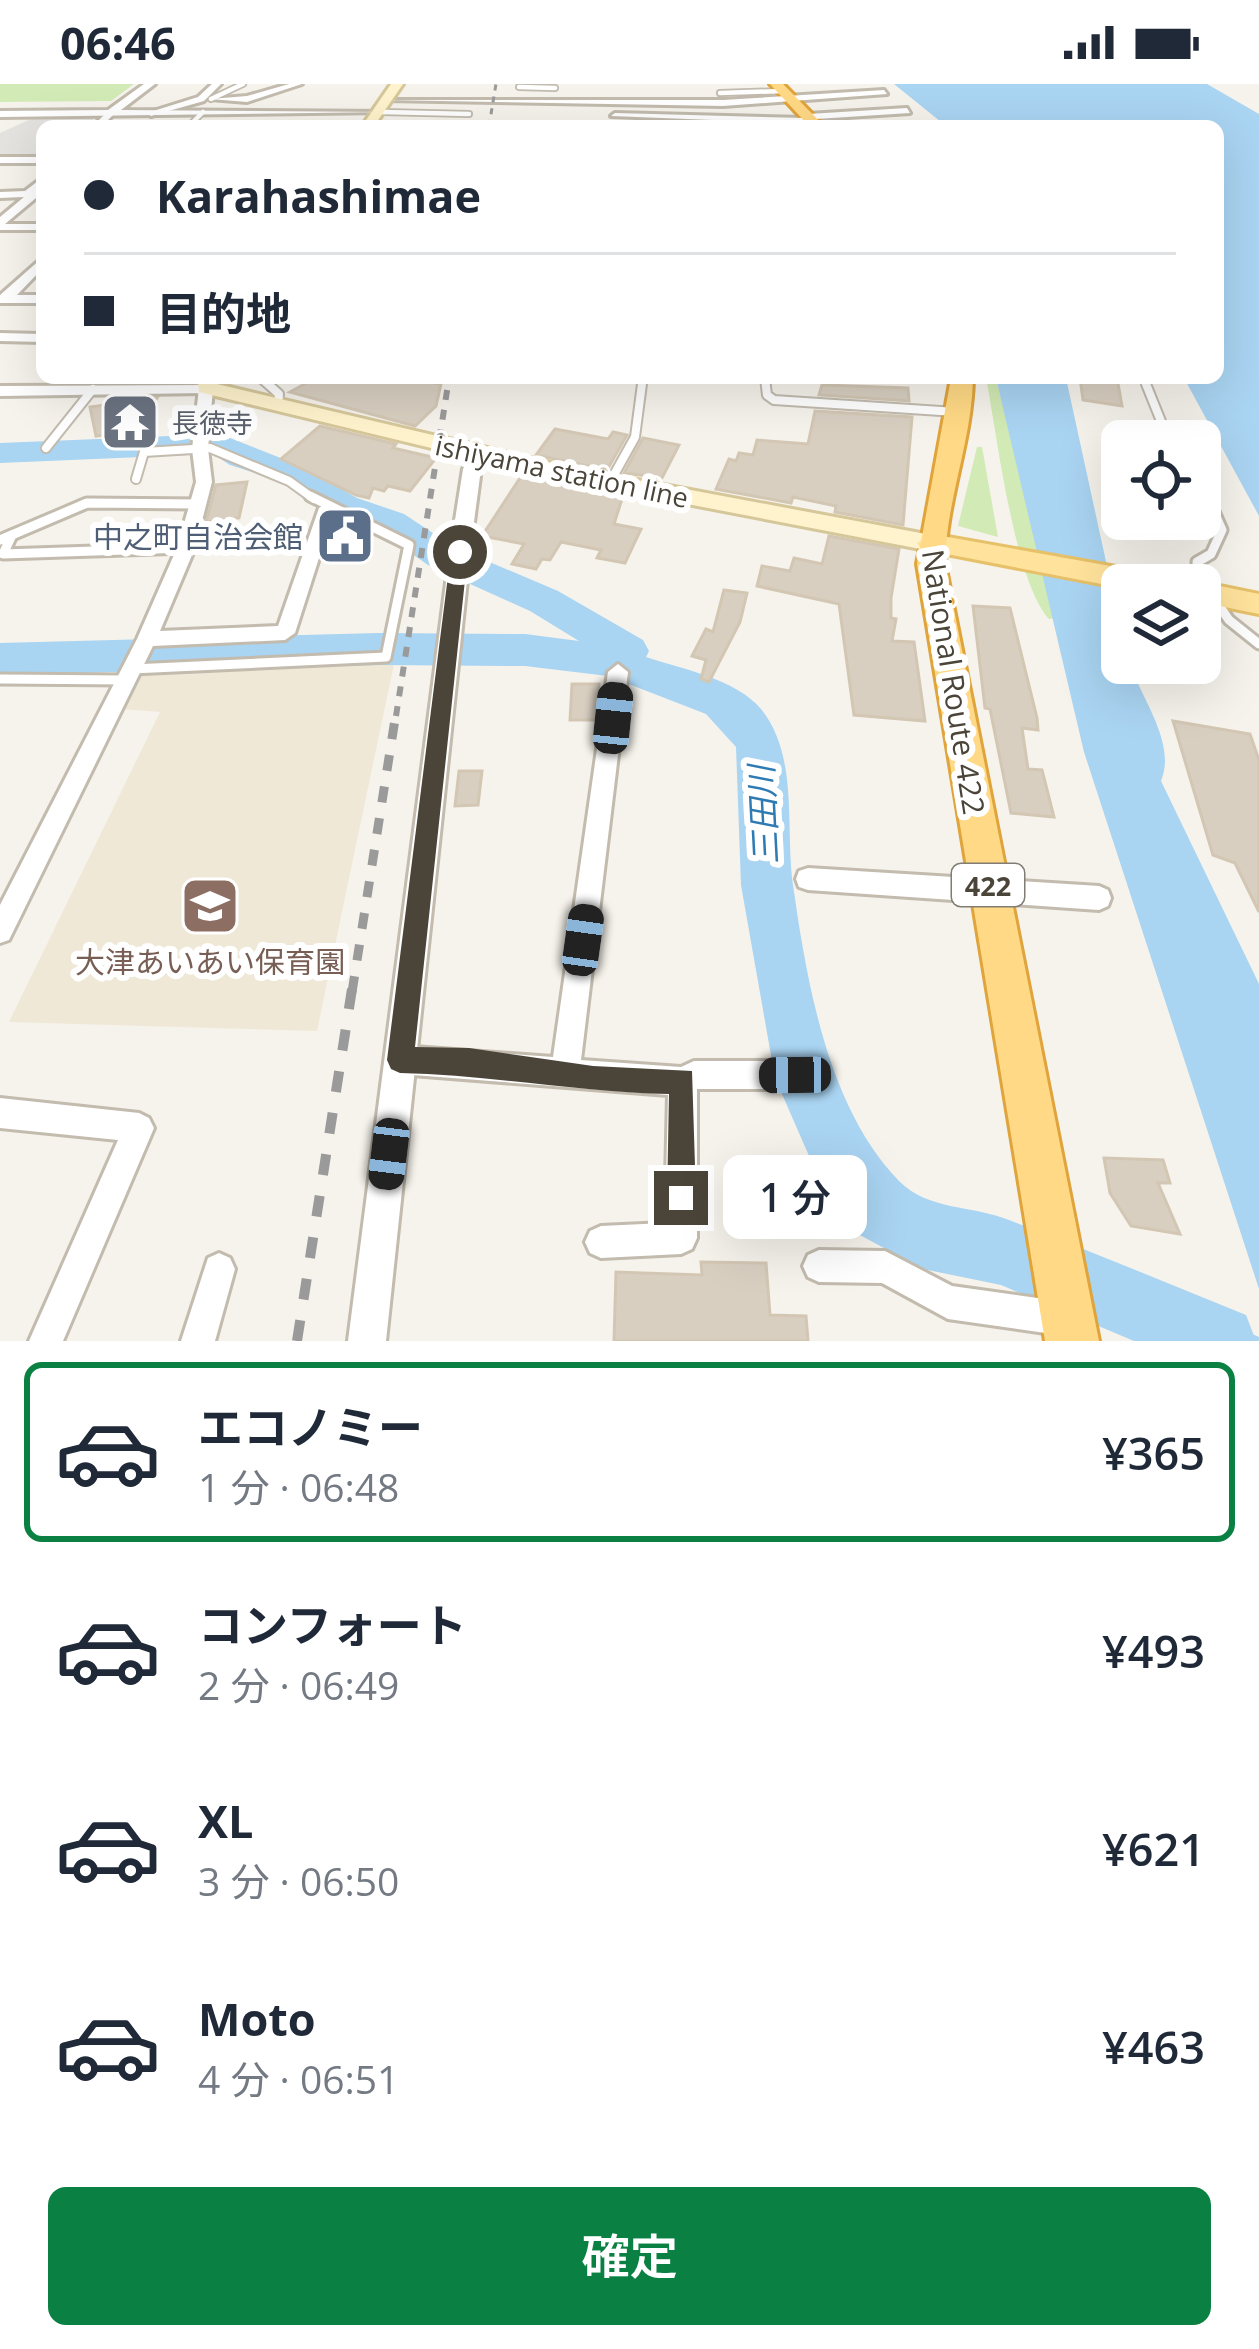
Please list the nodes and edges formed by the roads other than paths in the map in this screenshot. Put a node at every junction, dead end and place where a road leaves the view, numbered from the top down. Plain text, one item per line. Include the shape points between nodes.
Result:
1 (150, 84) edge
2 (217, 84) edge
3 (244, 84) edge
4 (298, 84) edge
5 (397, 84) edge
6 (874, 84) edge
7 (519, 87) dead end
8 (555, 92) edge
9 (783, 92) edge
10 (884, 92) junction
11 (720, 93) dead end
12 (213, 99) joint
13 (385, 106) junction
14 (907, 111) junction
15 (202, 112) junction
16 (111, 113) junction
17 (151, 113) junction
18 (0, 114) edge
19 (469, 114) dead end
20 (502, 114) dead end
21 (561, 115) dead end
22 (605, 116) dead end
23 (103, 120) edge
24 (195, 120) edge
25 (373, 120) edge
26 (672, 120) edge
27 (812, 120) edge
28 (822, 120) edge
29 (918, 120) edge
30 (0, 160) edge
31 (36, 160) edge
32 (0, 195) edge
33 (33, 197) edge
34 (2, 219) edge
35 (36, 226) edge
36 (36, 268) edge
37 (0, 278) edge
38 (25, 280) junction
39 (3, 299) edge
40 (36, 299) edge
41 (0, 337) edge
42 (36, 338) edge
43 (188, 384) edge
44 (207, 384) edge
45 (210, 384) edge
46 (270, 384) edge
47 (642, 384) dead end
48 (765, 384) edge
49 (962, 384) edge
50 (1146, 384) dead end
51 (93, 389) junction
52 (0, 391) edge
53 (278, 406) junction
54 (960, 412) junction
55 (1161, 420) edge
56 (200, 446) junction
57 (46, 448) dead end
58 (479, 455) junction
59 (136, 479) dead end
60 (610, 482) junction
61 (199, 504) junction
62 (327, 508) junction
63 (12, 536) junction
64 (0, 540) edge
65 (1217, 540) edge
66 (931, 543) junction
67 (186, 548) junction
68 (1197, 564) edge
69 (1101, 574) edge
70 (1221, 595) edge
71 (1254, 603) edge
72 (1221, 611) edge
73 (1259, 644) edge
74 (136, 660) junction
75 (618, 672) dead end
76 (0, 679) edge
77 (808, 879) dead end
78 (989, 892) junction
79 (1099, 898) dead end
80 (0, 931) edge
81 (400, 1060) junction
82 (565, 1073) junction
83 (795, 1075) dead end
84 (682, 1081) junction
85 (0, 1113) edge
86 (601, 1242) dead end
87 (819, 1265) dead end
88 (219, 1270) dead end
89 (1068, 1323) edge
90 (46, 1341) edge
91 (198, 1341) edge
92 (367, 1341) edge

1 - 16 street
2 - 17 street via 201,99
3 - 12 lane
4 - 12 street
5 - 13 main road
6 - 10 street
7 - 8 lane
8 - 9 street
8 - 13 street
9 - 10 street
9 - 11 lane
9 - 27 highway
10 - 14 street
13 - 15 street
13 - 19 lane
13 - 25 main road
14 - 28 street
14 - 29 street
15 - 17 street
15 - 24 lane
16 - 17 street
16 - 18 street
16 - 23 street
20 - 21 street
22 - 26 street
30 - 31 street
32 - 33 street
33 - 34 street
34 - 35 street
36 - 38 street
37 - 38 street
38 - 39 street
39 - 40 street
41 - 42 street
43 - 51 street
44 - 56 street
45 - 53 main road, ishiyama station line
46 - 53 lane
47 - 60 lane via 635,437
48 - 54 lane via 774,400
49 - 54 highway, National Route 422 / 422
50 - 55 lane
51 - 52 street
51 - 57 lane
53 - 58 main road, ishiyama station line
54 - 66 highway, National Route 422 / 422
56 - 59 lane via 144,452
56 - 61 street
56 - 62 lane via 289,481
58 - 60 main road, ishiyama station line
58 - 81 street via 458,563
60 - 66 main road, ishiyama station line
61 - 63 lane via 87,503
61 - 67 street
62 - 74 street via 285,633
62 - 74 lane via 409,545 388,648
63 - 64 lane
63 - 67 lane via 3,554
65 - 68 lane
66 - 69 main road
66 - 78 highway, National Route 422 / 422
67 - 74 street
70 - 71 main road
72 - 73 lane
74 - 76 lane
74 - 80 street
75 - 82 street
77 - 78 street
78 - 79 street
78 - 89 highway, National Route 422 / 422
81 - 82 street
81 - 92 street
82 - 84 street
83 - 84 street
84 - 86 street via 681,1238
85 - 90 street via 139,1128
87 - 89 street via 885,1267 948,1302
88 - 91 street

